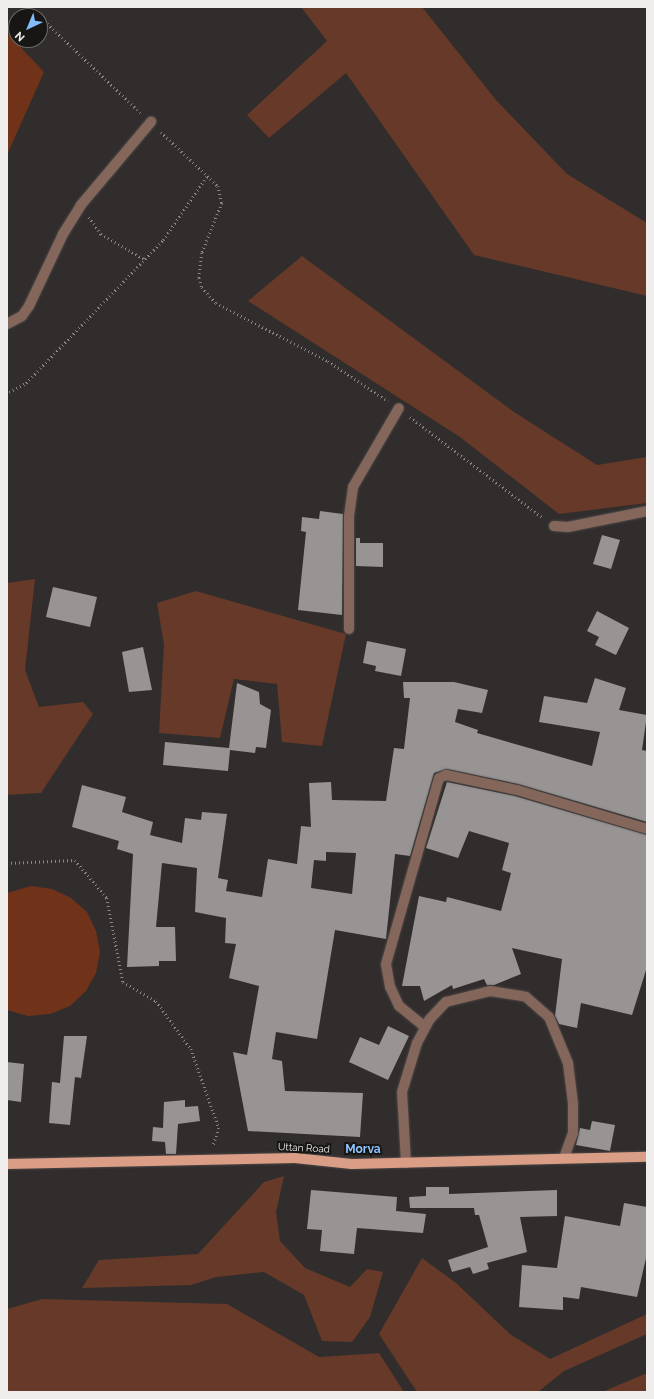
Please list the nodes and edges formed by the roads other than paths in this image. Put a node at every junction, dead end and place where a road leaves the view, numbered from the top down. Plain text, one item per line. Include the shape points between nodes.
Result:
1 (151, 122) road end
2 (7, 324) edge
3 (399, 408) road end
4 (647, 511) edge
5 (554, 526) road end
6 (350, 629) dead end
7 (647, 829) edge
8 (425, 1026) junction
9 (647, 1156) edge
10 (564, 1158) junction
11 (406, 1163) junction
12 (7, 1164) edge

1 - 2 street via 82,205 63,234 29,306 22,316
3 - 6 street via 353,487 348,516
4 - 5 street via 568,527
7 - 8 street via 517,790 446,775 439,778 386,964 390,987 399,1006
8 - 10 street via 446,1002 490,991 526,997 549,1017 568,1063 574,1103 573,1133
8 - 11 street via 402,1092
9 - 10 main road, Uttan Road
10 - 11 main road, Uttan Road
11 - 12 main road, Uttan Road via 352,1164 295,1158

